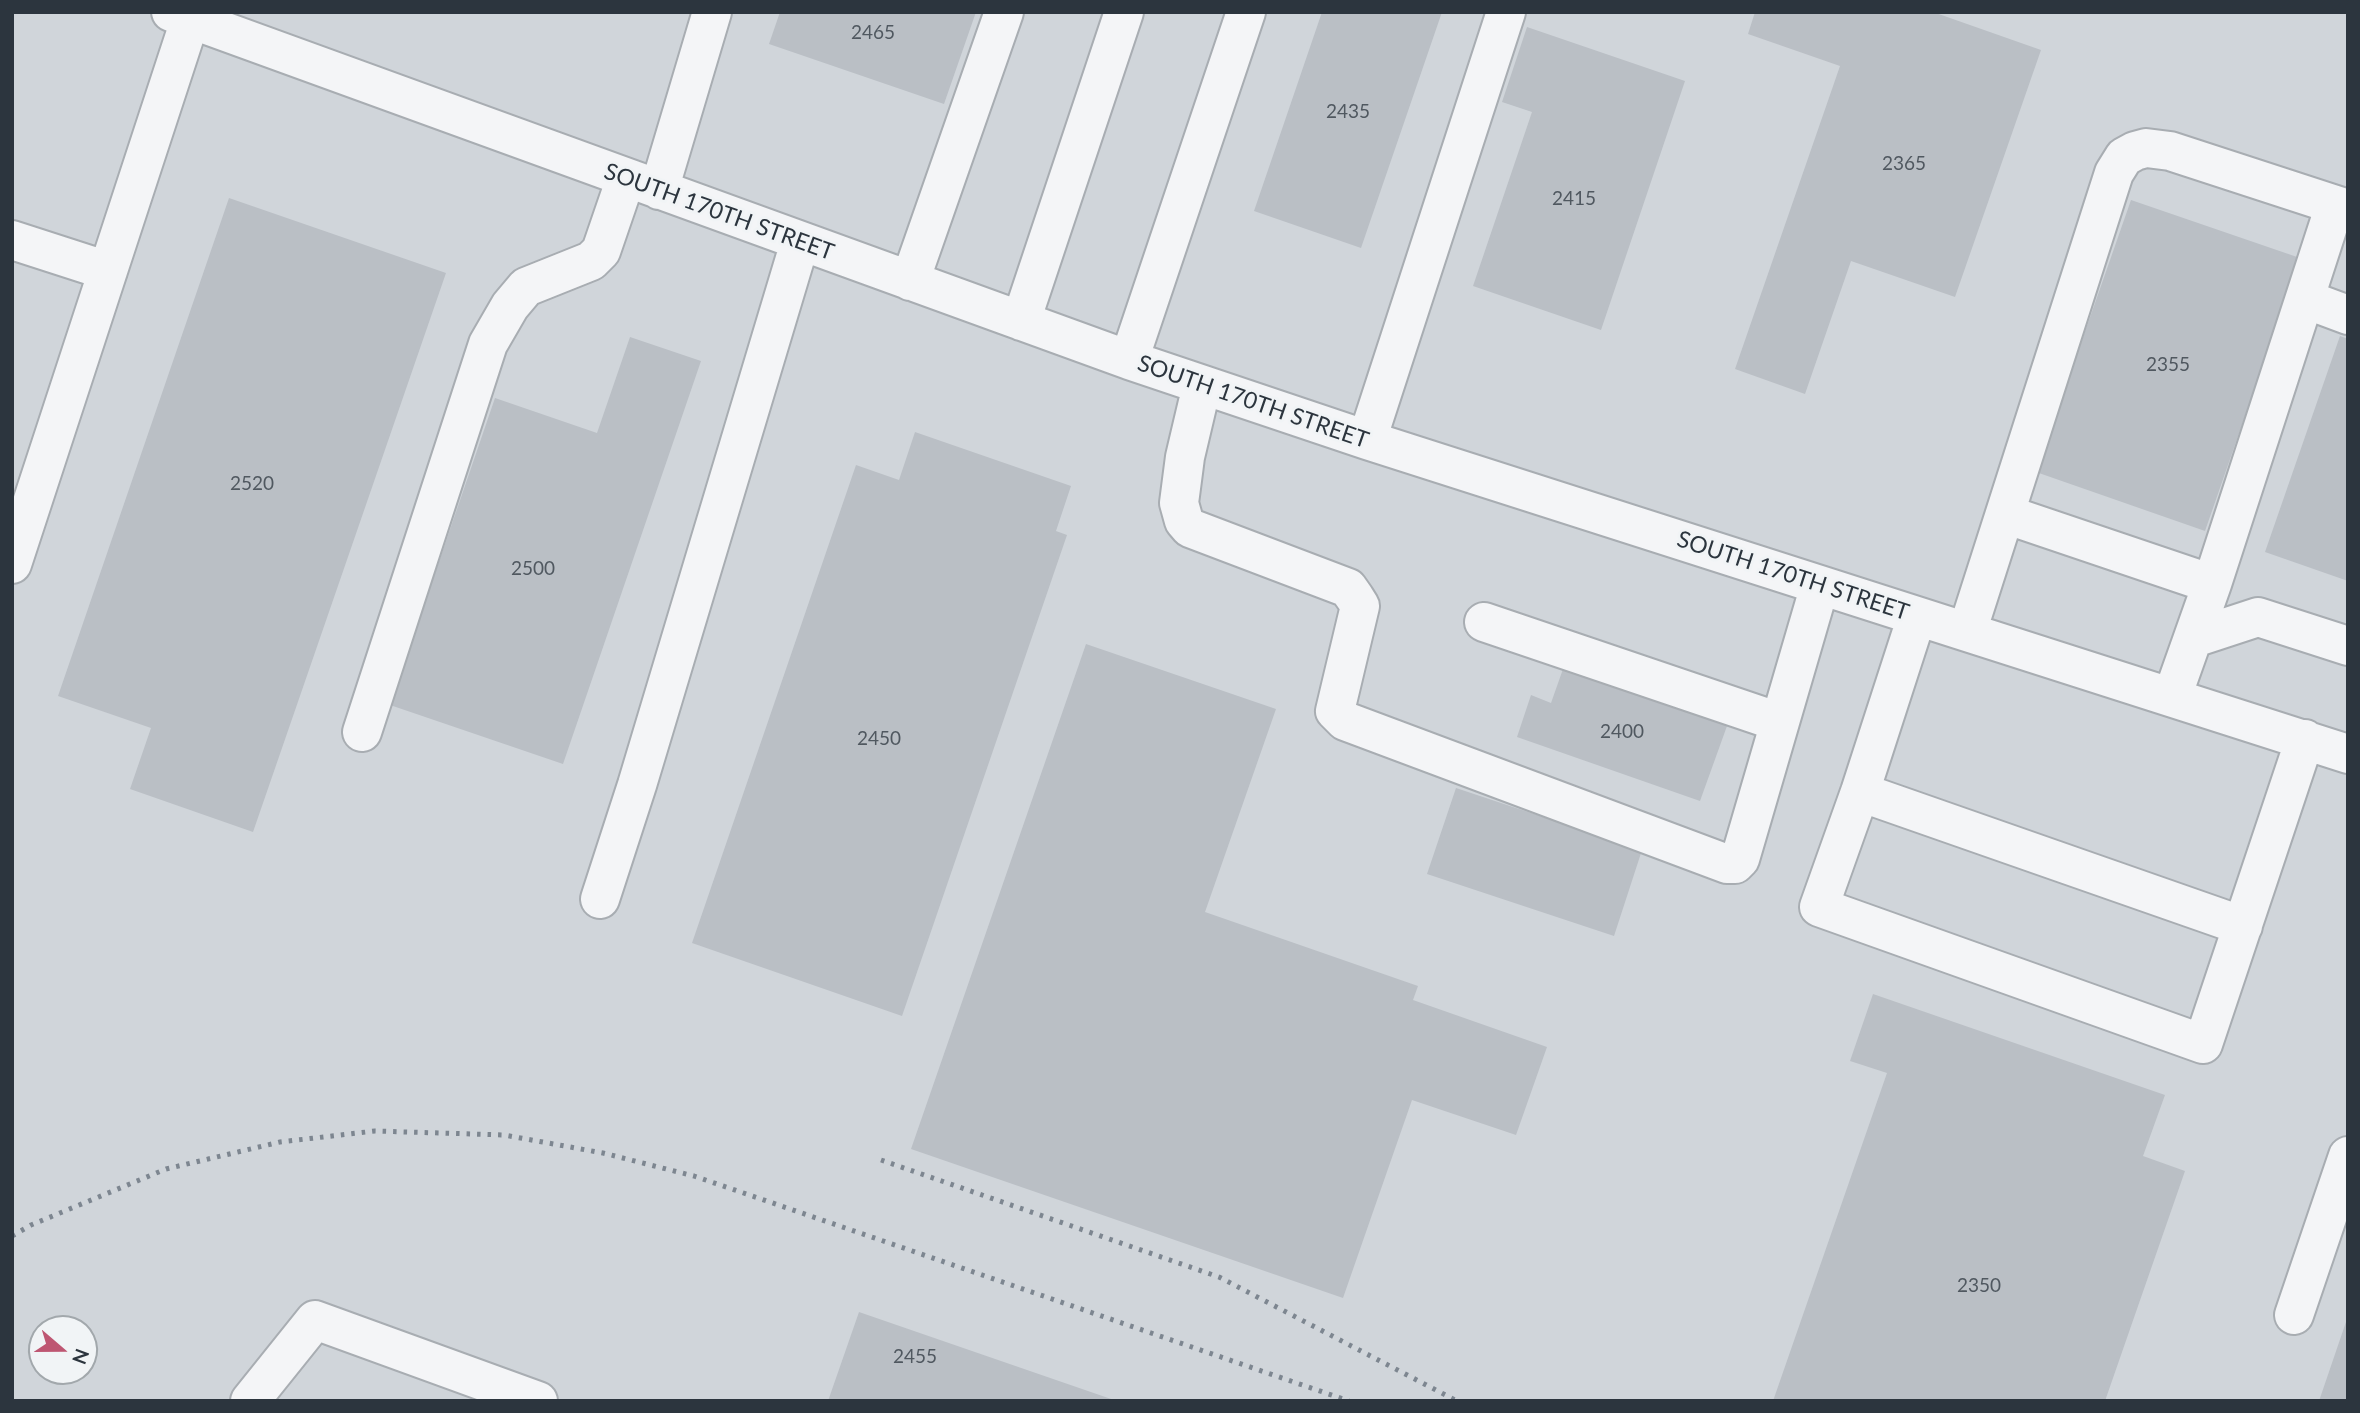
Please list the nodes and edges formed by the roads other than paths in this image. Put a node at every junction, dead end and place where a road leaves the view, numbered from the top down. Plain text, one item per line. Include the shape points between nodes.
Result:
1 (712, 12) edge
2 (1003, 12) edge
3 (1124, 12) edge
4 (1246, 12) edge
5 (1506, 12) edge
6 (183, 15) edge
7 (642, 184) junction
8 (2342, 207) edge
9 (12, 240) edge
10 (800, 242) junction
11 (108, 271) junction
12 (910, 281) junction
13 (2305, 299) junction
14 (2348, 314) edge
15 (1021, 321) junction
16 (1129, 360) junction
17 (1202, 385) junction
18 (1367, 440) junction
19 (2005, 514) junction
20 (12, 564) edge
21 (2212, 584) junction
22 (1820, 585) junction
23 (1917, 615) junction
24 (1484, 622) dead end
25 (1967, 632) junction
26 (2194, 638) junction
27 (2348, 646) edge
28 (2172, 697) junction
29 (1779, 722) junction
30 (362, 732) dead end
31 (2305, 739) junction
32 (2348, 754) edge
33 (1860, 792) junction
34 (600, 899) dead end
35 (2243, 926) junction
36 (2348, 1156) edge
37 (2294, 1315) dead end
38 (250, 1401) edge
39 (538, 1401) edge

1 - 7 street
2 - 12 street
3 - 15 street
4 - 16 street
5 - 18 street
6 - 7 street, SOUTH 170TH STREET
6 - 11 street
7 - 10 street, SOUTH 170TH STREET
7 - 30 street via 592,261 526,287 488,344
8 - 13 street
8 - 19 street via 2170,150 2146,148 2124,158 2114,173
9 - 11 street
10 - 12 street, SOUTH 170TH STREET
10 - 34 street
11 - 20 street
12 - 15 street, SOUTH 170TH STREET
13 - 14 street
13 - 21 street
15 - 16 street, SOUTH 170TH STREET
16 - 17 street, SOUTH 170TH STREET
17 - 18 street, SOUTH 170TH STREET
17 - 29 street via 1185,457 1179,503 1184,521 1190,528 1348,588 1360,606 1335,711 1345,722 1727,864 1740,859
18 - 22 street, SOUTH 170TH STREET
19 - 21 street
19 - 25 street
21 - 26 street
22 - 23 street, SOUTH 170TH STREET
22 - 29 street
23 - 25 street, SOUTH 170TH STREET
23 - 33 street
24 - 29 street
25 - 28 street, SOUTH 170TH STREET
26 - 27 street via 2258,617
26 - 28 street
28 - 31 street, SOUTH 170TH STREET
31 - 32 street, SOUTH 170TH STREET
31 - 35 street
33 - 35 street
33 - 35 street via 1819,907 2203,1044
36 - 37 street
38 - 39 street via 316,1320

